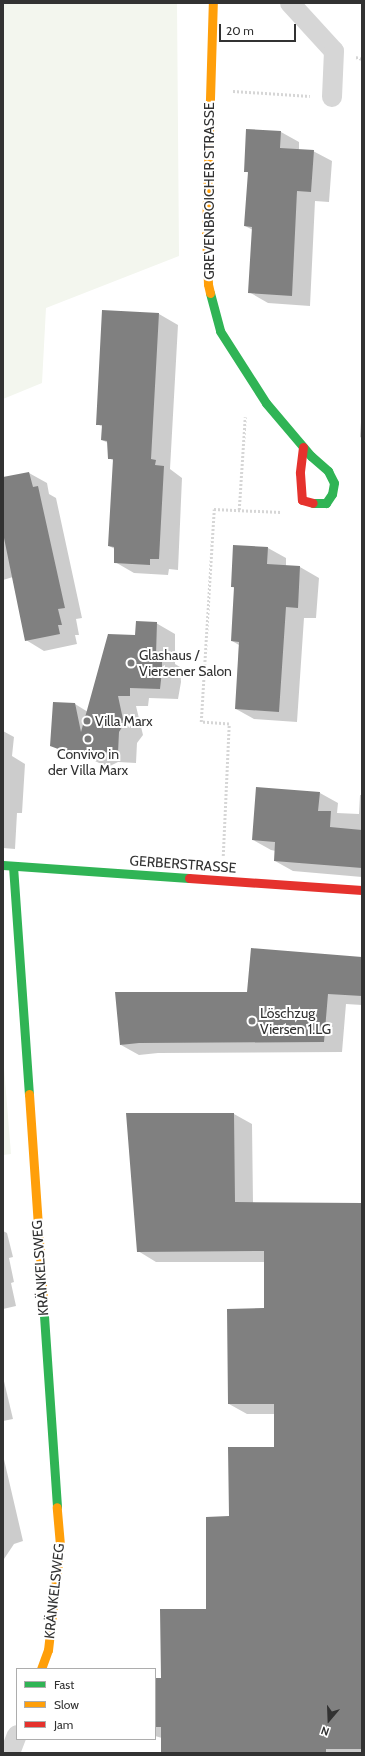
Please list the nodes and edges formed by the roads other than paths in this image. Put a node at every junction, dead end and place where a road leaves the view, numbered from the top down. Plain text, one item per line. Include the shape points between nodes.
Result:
1 (213, 3) edge
2 (290, 3) edge
3 (332, 97) road end
4 (303, 446) junction
5 (3, 865) edge
6 (13, 866) junction
7 (362, 890) edge
8 (41, 1668) edge
9 (16, 1738) edge
10 (10, 1753) edge

1 - 4 street, GREVENBROICHER STRASSE via 206,233 208,284 220,331 266,403
2 - 3 street via 334,51
4 - 4 street, GREVENBROICHER STRASSE via 328,471 334,483 332,494 326,503 314,504 302,500 300,485
5 - 6 street, GERBERSTRASSE
6 - 7 street, GERBERSTRASSE
6 - 8 street, KRÄNKELSWEG via 60,1545 48,1650
9 - 10 street

